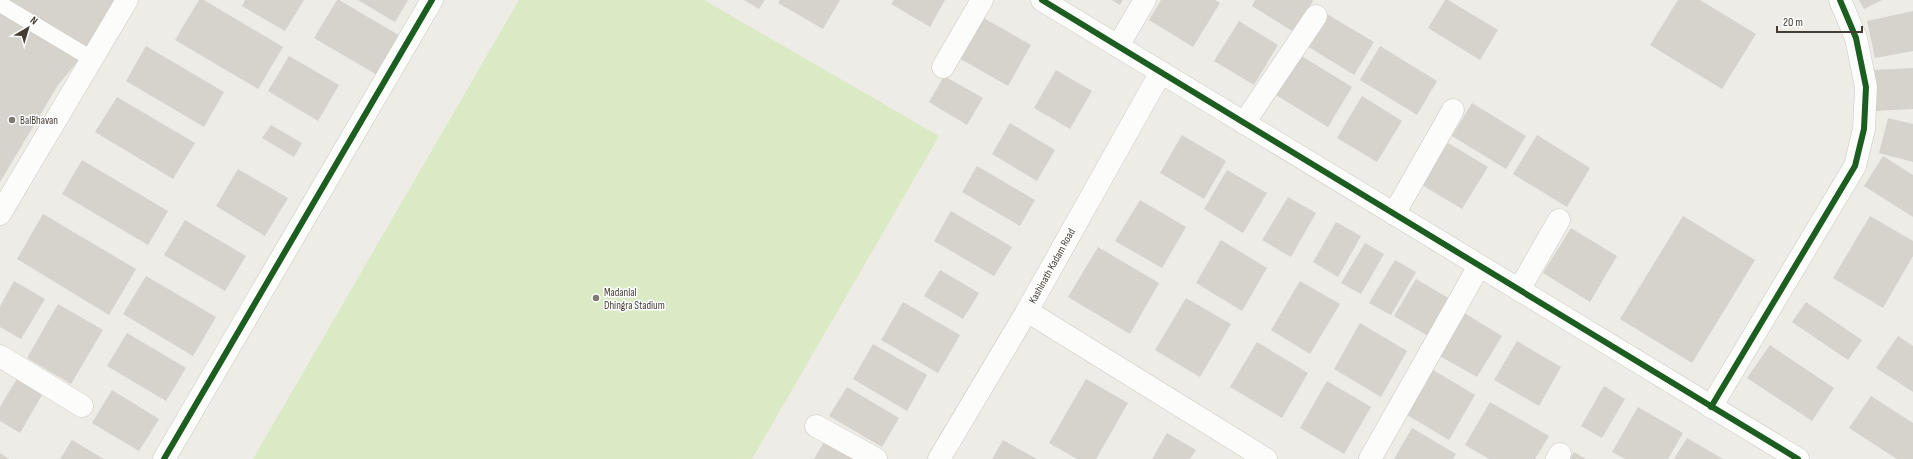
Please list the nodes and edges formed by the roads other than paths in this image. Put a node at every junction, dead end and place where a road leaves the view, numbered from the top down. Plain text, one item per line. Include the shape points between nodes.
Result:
1 (127, 0) edge
2 (432, 0) edge
3 (982, 0) edge
4 (1042, 0) edge
5 (1145, 0) edge
6 (1840, 0) edge
7 (0, 4) edge
8 (1316, 16) dead end
9 (1118, 46) junction
10 (92, 59) junction
11 (943, 67) dead end
12 (1161, 72) junction
13 (1453, 110) dead end
14 (1244, 123) junction
15 (0, 214) edge
16 (1394, 214) junction
17 (1559, 220) dead end
18 (1479, 266) junction
19 (1519, 290) junction
20 (1027, 311) junction
21 (0, 356) edge
22 (82, 406) dead end
23 (1711, 407) junction
24 (816, 426) dead end
25 (1238, 452) edge
26 (164, 459) edge
27 (876, 459) edge
28 (939, 459) edge
29 (1266, 459) edge
30 (1370, 459) edge
31 (1798, 459) edge

1 - 10 street
2 - 26 street
3 - 11 street
4 - 9 street
5 - 9 street
6 - 23 street via 1856,38 1866,87 1864,128 1855,166
7 - 10 lane
8 - 14 street
9 - 12 street
10 - 15 street
12 - 14 street
12 - 20 street, Kashinath Kadam Road
13 - 16 street
14 - 16 street
16 - 18 street
17 - 19 street
18 - 19 street
18 - 30 street
19 - 23 street
20 - 25 street
20 - 28 street, Kashinath Kadam Road
21 - 22 street
23 - 31 street
24 - 27 street
25 - 29 street

